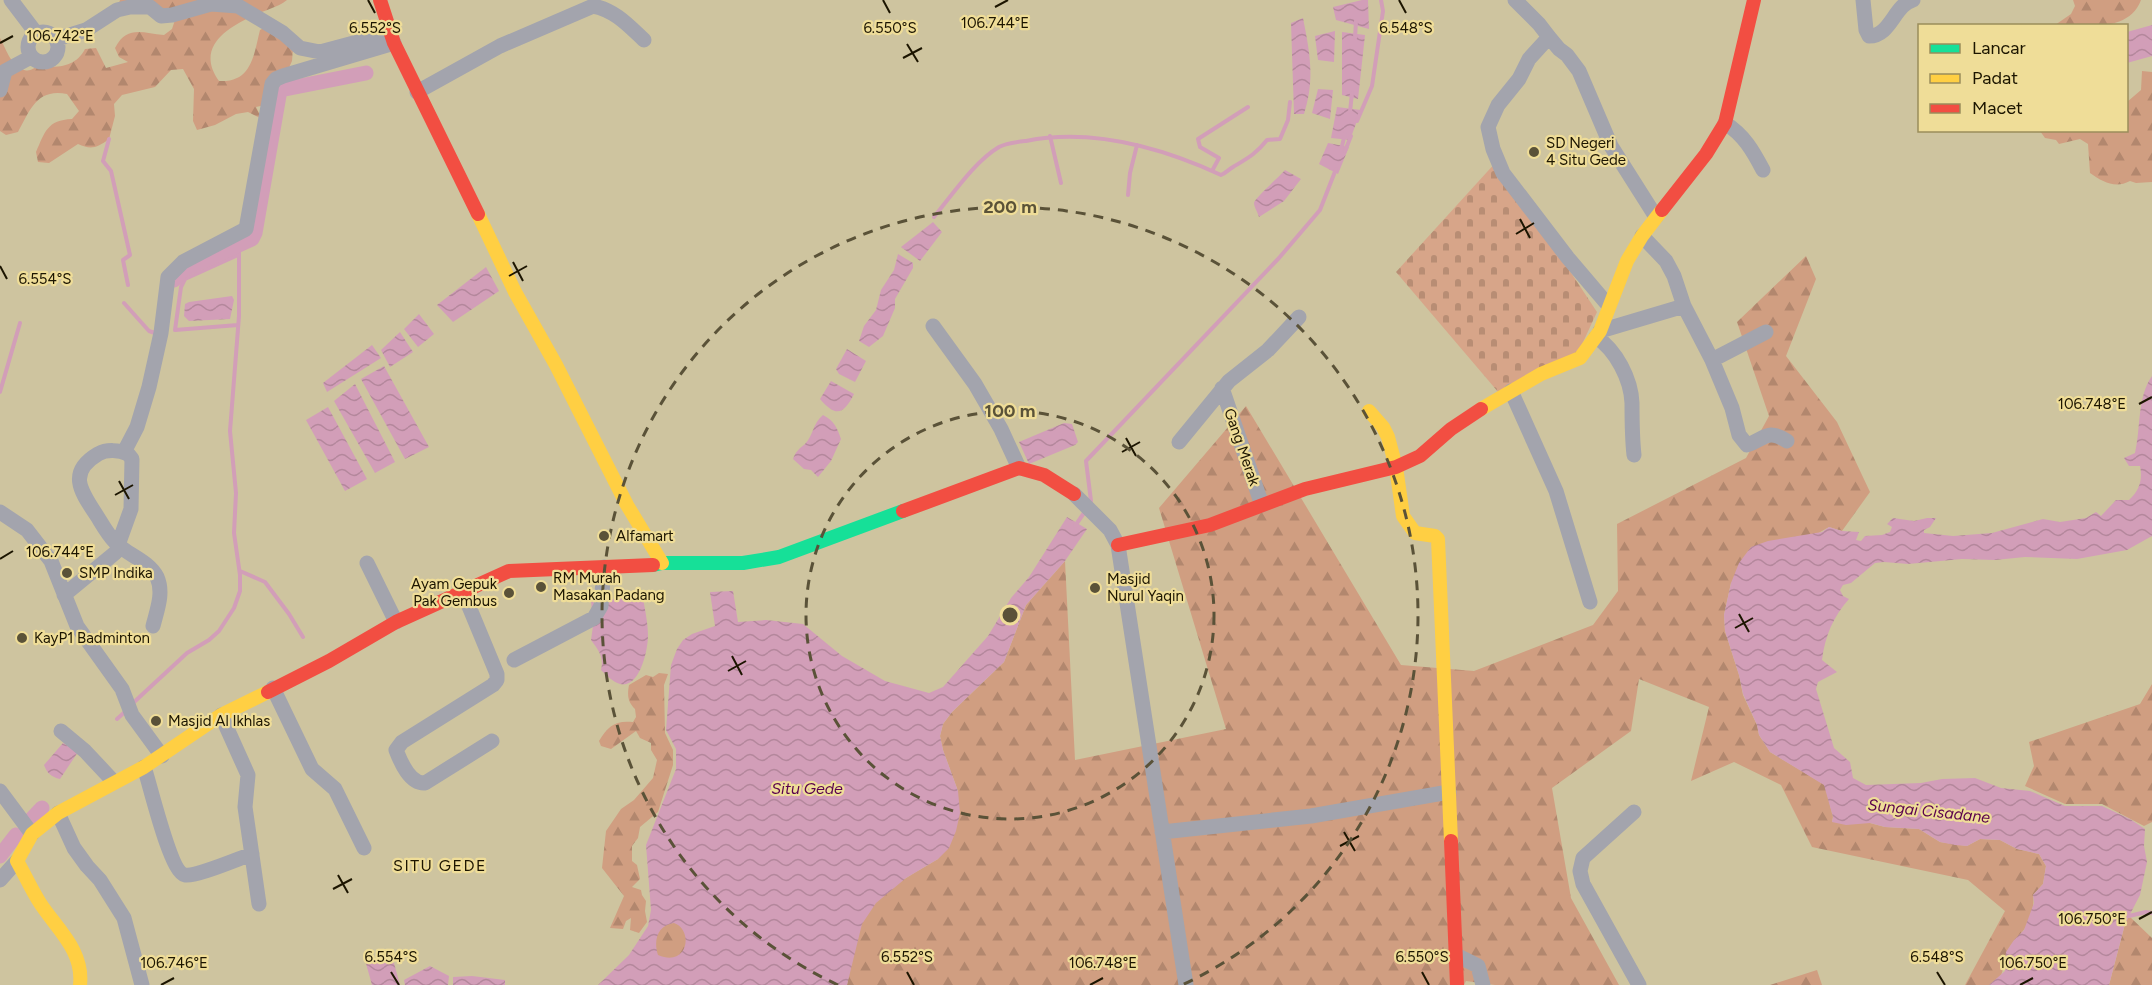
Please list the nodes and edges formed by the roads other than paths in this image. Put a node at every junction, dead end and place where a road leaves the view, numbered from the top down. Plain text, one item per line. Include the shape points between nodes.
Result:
1 (11, 0) edge
2 (380, 0) edge
3 (1515, 0) edge
4 (1754, 0) edge
5 (1863, 0) edge
6 (1913, 0) edge
7 (148, 4) edge
8 (36, 33) junction
9 (1549, 37) junction
10 (392, 38) junction
11 (57, 39) junction
12 (644, 40) dead end
13 (31, 57) junction
14 (0, 90) edge
15 (417, 92) junction
16 (1725, 123) junction
17 (1763, 170) dead end
18 (1656, 217) junction
19 (1642, 236) junction
20 (1608, 304) junction
21 (1684, 306) junction
22 (1299, 317) dead end
23 (933, 327) dead end
24 (1766, 332) dead end
25 (1598, 334) junction
26 (1712, 360) junction
27 (1222, 388) junction
28 (1511, 391) junction
29 (1369, 411) dead end
30 (1787, 441) dead end
31 (1179, 442) dead end
32 (124, 452) junction
33 (1634, 455) dead end
34 (1019, 468) junction
35 (1396, 468) junction
36 (1074, 494) joint
37 (1262, 505) junction
38 (0, 512) edge
39 (1118, 545) junction
40 (117, 549) junction
41 (367, 563) dead end
42 (662, 563) junction
43 (604, 567) junction
44 (463, 592) junction
45 (64, 595) junction
46 (1590, 602) dead end
47 (396, 622) junction
48 (153, 626) dead end
49 (514, 660) dead end
50 (273, 688) junction
51 (220, 715) junction
52 (61, 731) dead end
53 (492, 741) dead end
54 (162, 756) junction
55 (144, 767) junction
56 (114, 782) junction
57 (0, 790) edge
58 (1449, 792) junction
59 (1634, 812) dead end
60 (58, 813) junction
61 (1162, 832) junction
62 (32, 834) junction
63 (364, 848) dead end
64 (252, 854) junction
65 (17, 861) junction
66 (0, 880) edge
67 (259, 904) dead end
68 (1456, 955) junction
69 (80, 985) edge
70 (142, 985) edge
71 (1186, 985) edge
72 (1457, 985) edge
73 (1483, 985) edge
74 (1639, 985) edge

1 - 8 street
2 - 10 street
3 - 9 street
4 - 16 street
5 - 6 street via 1866,30 1874,36 1888,25 1901,6
7 - 10 street via 161,16 211,4 238,6 300,48 320,52
7 - 11 street via 117,10 86,30
8 - 11 street via 48,32
8 - 13 street via 27,48
9 - 18 street via 1579,71 1611,146
9 - 20 street via 1529,59 1488,127 1503,173
10 - 15 street
10 - 32 street via 284,76 272,84 248,224 242,233 180,265 168,277 149,387
11 - 13 street via 59,51 52,61 41,63
12 - 15 street via 620,18 593,6 500,46
13 - 14 street via 5,70
15 - 42 street via 515,292 627,505
16 - 17 street via 1750,145
16 - 18 street via 1706,154
18 - 19 street
19 - 20 street
19 - 21 street via 1665,261
20 - 25 street
21 - 25 street
21 - 26 street
22 - 27 street via 1268,350
23 - 34 street via 975,384
24 - 26 street
25 - 28 street via 1580,357
25 - 33 street via 1621,367 1630,392
26 - 30 street via 1742,441 1747,445 1768,435
27 - 31 street
27 - 37 street, Gang Merak
28 - 35 street via 1451,429 1420,456
28 - 46 street via 1556,491
29 - 35 street via 1388,437
32 - 40 street via 132,459 131,509
32 - 40 street via 100,452 85,464 79,481 80,490
34 - 36 street via 1044,475
34 - 42 street via 779,557 743,563
35 - 37 street via 1305,489
35 - 58 street via 1403,516 1415,533 1438,539
36 - 39 street via 1110,530
37 - 39 street via 1209,525
38 - 45 street via 27,530 39,544 51,561
39 - 61 street
40 - 45 street
40 - 48 street via 147,564 156,576 160,587
41 - 47 street
42 - 43 street
43 - 44 street via 509,571
43 - 49 street via 601,606 594,618
44 - 47 street
44 - 53 street via 497,680 402,742 396,750 418,784
45 - 54 street via 77,626 122,689 132,715
47 - 50 street
50 - 51 street
50 - 63 street via 312,769 335,789
51 - 54 street
51 - 64 street via 248,775 245,807
52 - 56 street
54 - 55 street
55 - 56 street
55 - 64 street via 165,840 182,873 187,875
56 - 60 street
57 - 62 street
58 - 61 street via 1311,816
58 - 68 street
59 - 74 street via 1584,858 1580,871 1583,884
60 - 62 street
60 - 70 street via 80,858 100,880 124,918
61 - 71 street
62 - 65 street
64 - 67 street
65 - 66 street
65 - 69 street via 76,954 82,969
68 - 72 street
68 - 73 street via 1478,966

